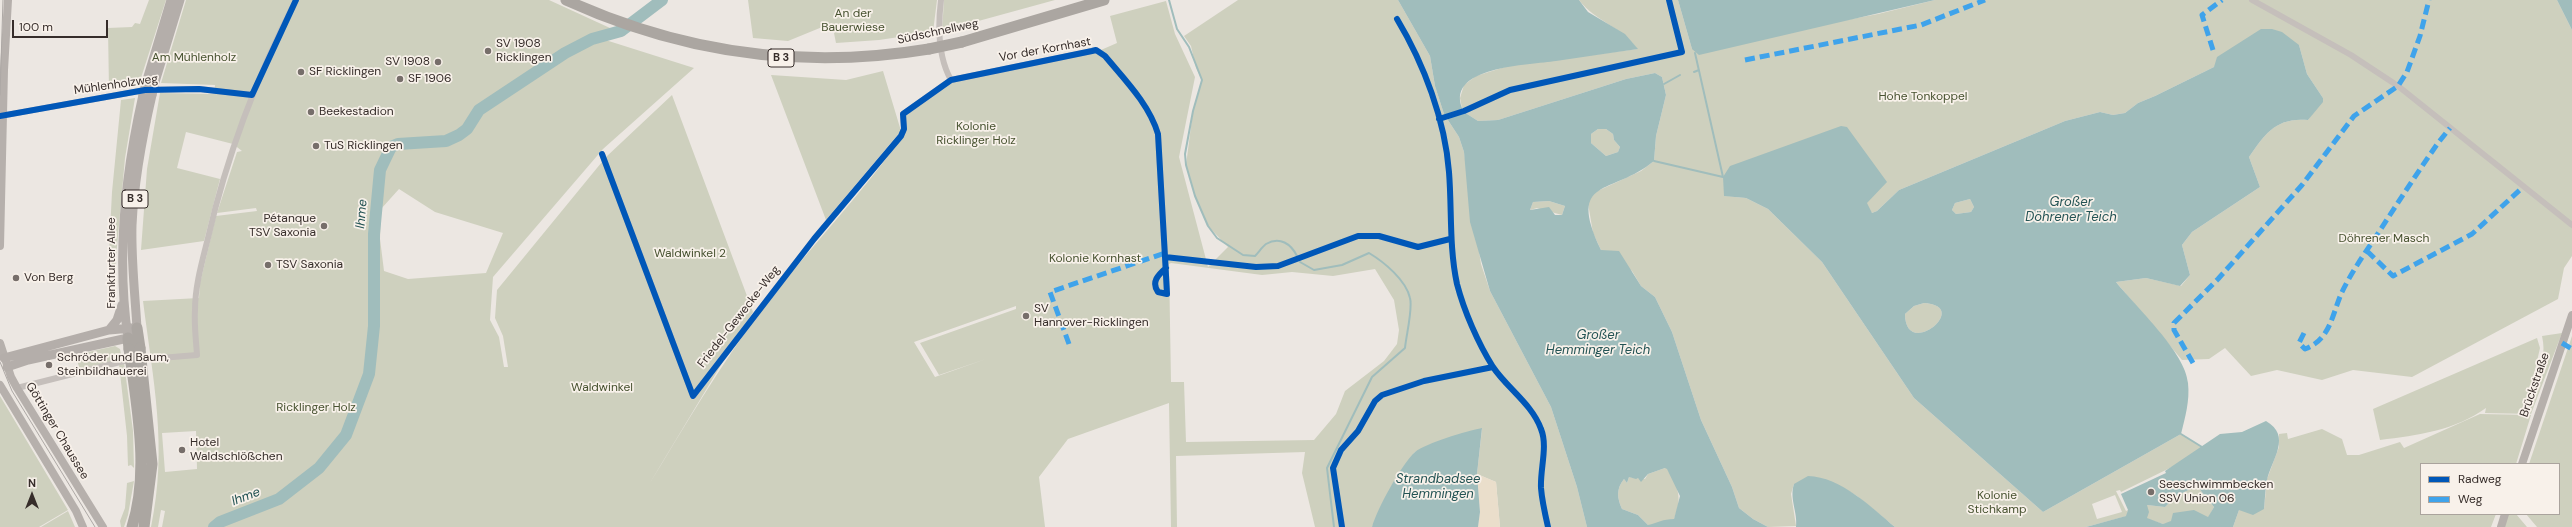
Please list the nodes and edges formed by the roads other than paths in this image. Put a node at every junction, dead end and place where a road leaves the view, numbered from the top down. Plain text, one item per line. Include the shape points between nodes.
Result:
1 (8, 0) edge
2 (171, 0) edge
3 (180, 0) edge
4 (296, 0) edge
5 (566, 0) edge
6 (583, 0) edge
7 (941, 0) edge
8 (1080, 0) edge
9 (1104, 0) edge
10 (2252, 0) edge
11 (612, 17) junction
12 (961, 39) junction
13 (951, 80) junction
14 (151, 83) junction
15 (148, 95) junction
16 (252, 95) junction
17 (1, 116) edge
18 (602, 154) dead end
19 (2572, 225) edge
20 (0, 246) edge
21 (1166, 268) dead end
22 (124, 300) junction
23 (2572, 315) edge
24 (110, 330) junction
25 (131, 331) junction
26 (0, 342) edge
27 (2, 359) edge
28 (4, 368) edge
29 (137, 370) junction
30 (0, 385) edge
31 (17, 388) junction
32 (2522, 463) edge
33 (2505, 515) edge
34 (83, 527) edge
35 (103, 527) edge
36 (132, 527) edge
37 (144, 527) edge
38 (2501, 527) edge

1 - 17 street
2 - 14 main road, B 3
3 - 14 main road, B 3
4 - 16 street
5 - 11 highway, Südschnellweg / B 3
6 - 11 highway, Südschnellweg / B 3
7 - 13 street via 938,27 946,72
8 - 12 highway, Südschnellweg / B 3
9 - 12 highway, Südschnellweg / B 3
10 - 19 street via 2339,48 2398,86
11 - 12 highway, Südschnellweg / B 3 via 705,41 782,51 855,51 928,46
13 - 18 street, Friedel-Gewecke-Weg via 903,114 904,130 901,136 814,239 693,396
13 - 21 street, Vor der Kornhast via 1096,50 1105,56 1146,108 1158,134
14 - 15 main road, B 3, bridge
15 - 22 main road, Frankfurter Allee / B 3 via 131,158 126,196 122,264
15 - 25 main road, Frankfurter Allee / B 3 via 132,224
16 - 17 street, Mühlenholzweg via 199,89 145,90
16 - 31 street via 223,179 197,283 194,309 197,355 124,361
17 - 20 street
22 - 24 main road via 117,320
22 - 25 main road, Frankfurter Allee / B 3
23 - 32 street, Brückstraße
24 - 25 main road
24 - 27 main road
25 - 28 main road
25 - 29 highway, Frankfurter Allee / B 3, bridge
26 - 27 street, Göttinger Chaussee
27 - 28 street, Göttinger Chaussee
28 - 31 street, Göttinger Chaussee
29 - 36 highway, Frankfurter Allee / B 3 via 140,484
29 - 37 highway, B 3 via 152,464
30 - 34 street, Göttinger Chaussee
31 - 35 street, Göttinger Chaussee
33 - 38 street

